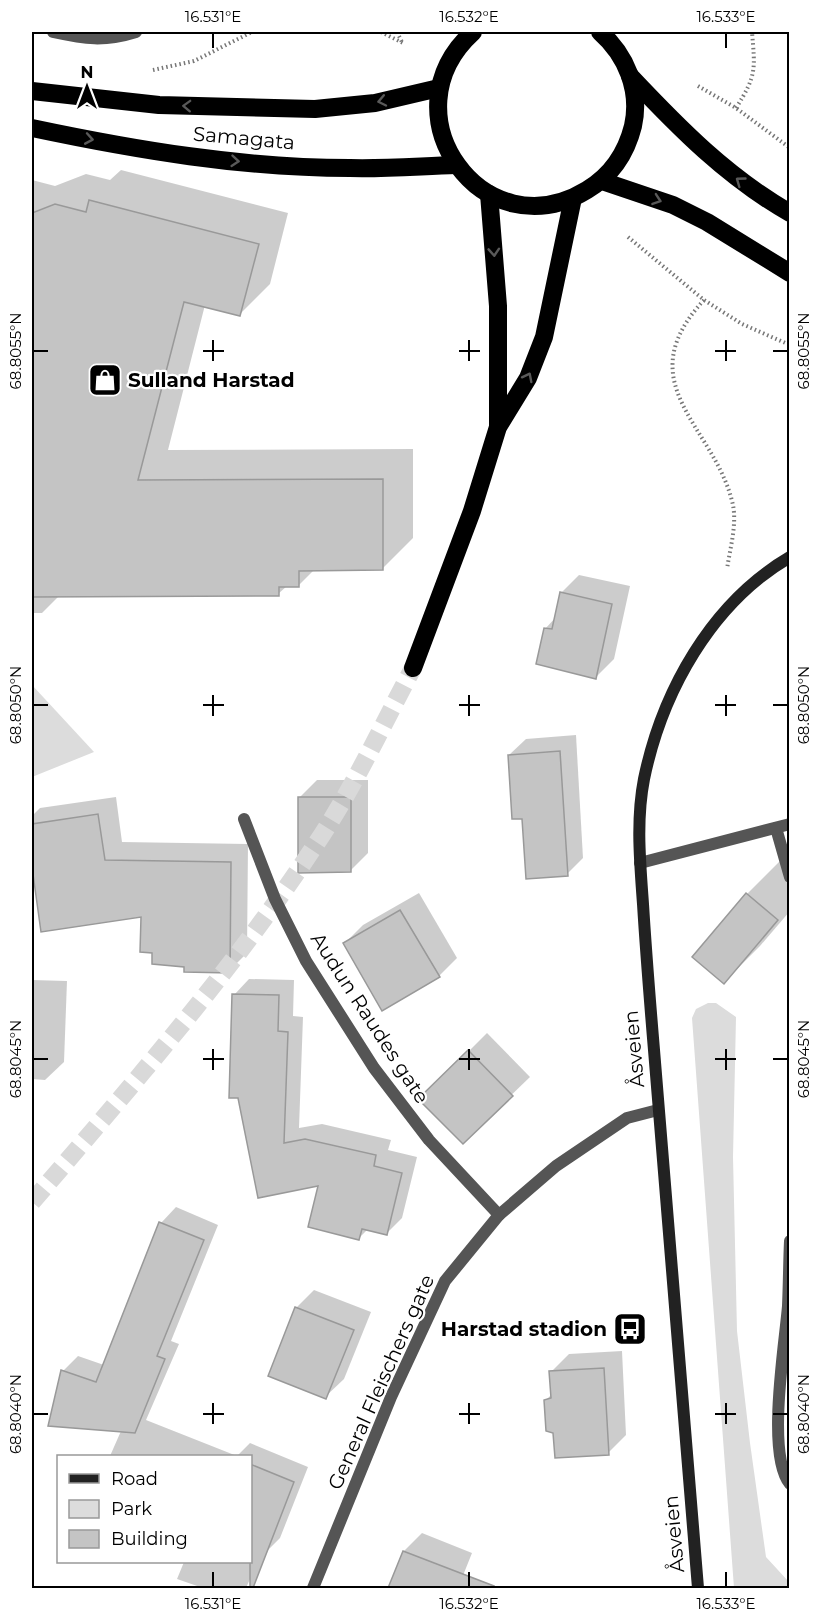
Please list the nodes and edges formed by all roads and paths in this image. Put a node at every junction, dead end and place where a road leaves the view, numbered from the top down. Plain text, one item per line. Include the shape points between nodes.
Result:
1 (53, 32) edge
2 (136, 32) edge
3 (381, 32) edge
4 (397, 32) edge
5 (473, 32) edge
6 (600, 32) edge
7 (752, 32) edge
8 (630, 75) junction
9 (698, 86) dead end
10 (439, 88) junction
11 (32, 91) edge
12 (736, 108) junction
13 (32, 128) edge
14 (789, 148) edge
15 (456, 165) junction
16 (602, 181) junction
17 (489, 194) junction
18 (573, 198) junction
19 (789, 213) edge
20 (628, 237) dead end
21 (789, 273) edge
22 (704, 300) junction
23 (789, 345) edge
24 (498, 427) junction
25 (789, 557) edge
26 (721, 616) junction
27 (413, 668) tunnel mouth
28 (244, 819) dead end
29 (789, 824) edge
30 (776, 828) junction
31 (640, 863) junction
32 (789, 878) edge
33 (658, 1110) junction
34 (500, 1215) junction
35 (789, 1241) edge
36 (789, 1484) edge
37 (313, 1588) edge
38 (698, 1588) edge

1 - 2 street via 86,39 113,39
3 - 4 path via 403,43
5 - 10 highway via 446,65
6 - 8 highway via 622,57
7 - 12 path via 755,70 751,86
8 - 16 highway via 634,117 629,141
19 -> 8 highway via 715,162
9 - 12 path
10 -> 11 highway, Samagata via 375,103 315,109 159,105
10 - 15 highway via 439,128
12 - 14 path
13 -> 15 highway, Samagata via 156,152 249,162 350,168
15 - 17 highway
16 - 18 highway
16 -> 21 highway via 673,205 708,222
17 - 18 highway via 531,206
17 -> 24 highway via 498,306
24 -> 18 highway via 528,378 544,337
20 - 22 path
22 - 23 path via 742,324
22 - 26 path via 687,318 677,339 675,380 682,407 726,481 733,504 734,523
24 - 27 highway via 472,511
25 - 26 street, Åsveien
26 - 31 street, Åsveien via 669,697 653,739 638,823
28 - 34 street, Audun Raudes gate via 275,898 306,961 374,1068 429,1140
29 - 30 street
30 - 31 street
30 - 32 street
31 - 33 street, Åsveien
33 - 34 street, General Fleischers gate via 627,1118 556,1166
33 - 38 street, Åsveien
34 - 37 street, General Fleischers gate via 445,1281 391,1397
35 - 36 street via 788,1307 778,1396 780,1449

